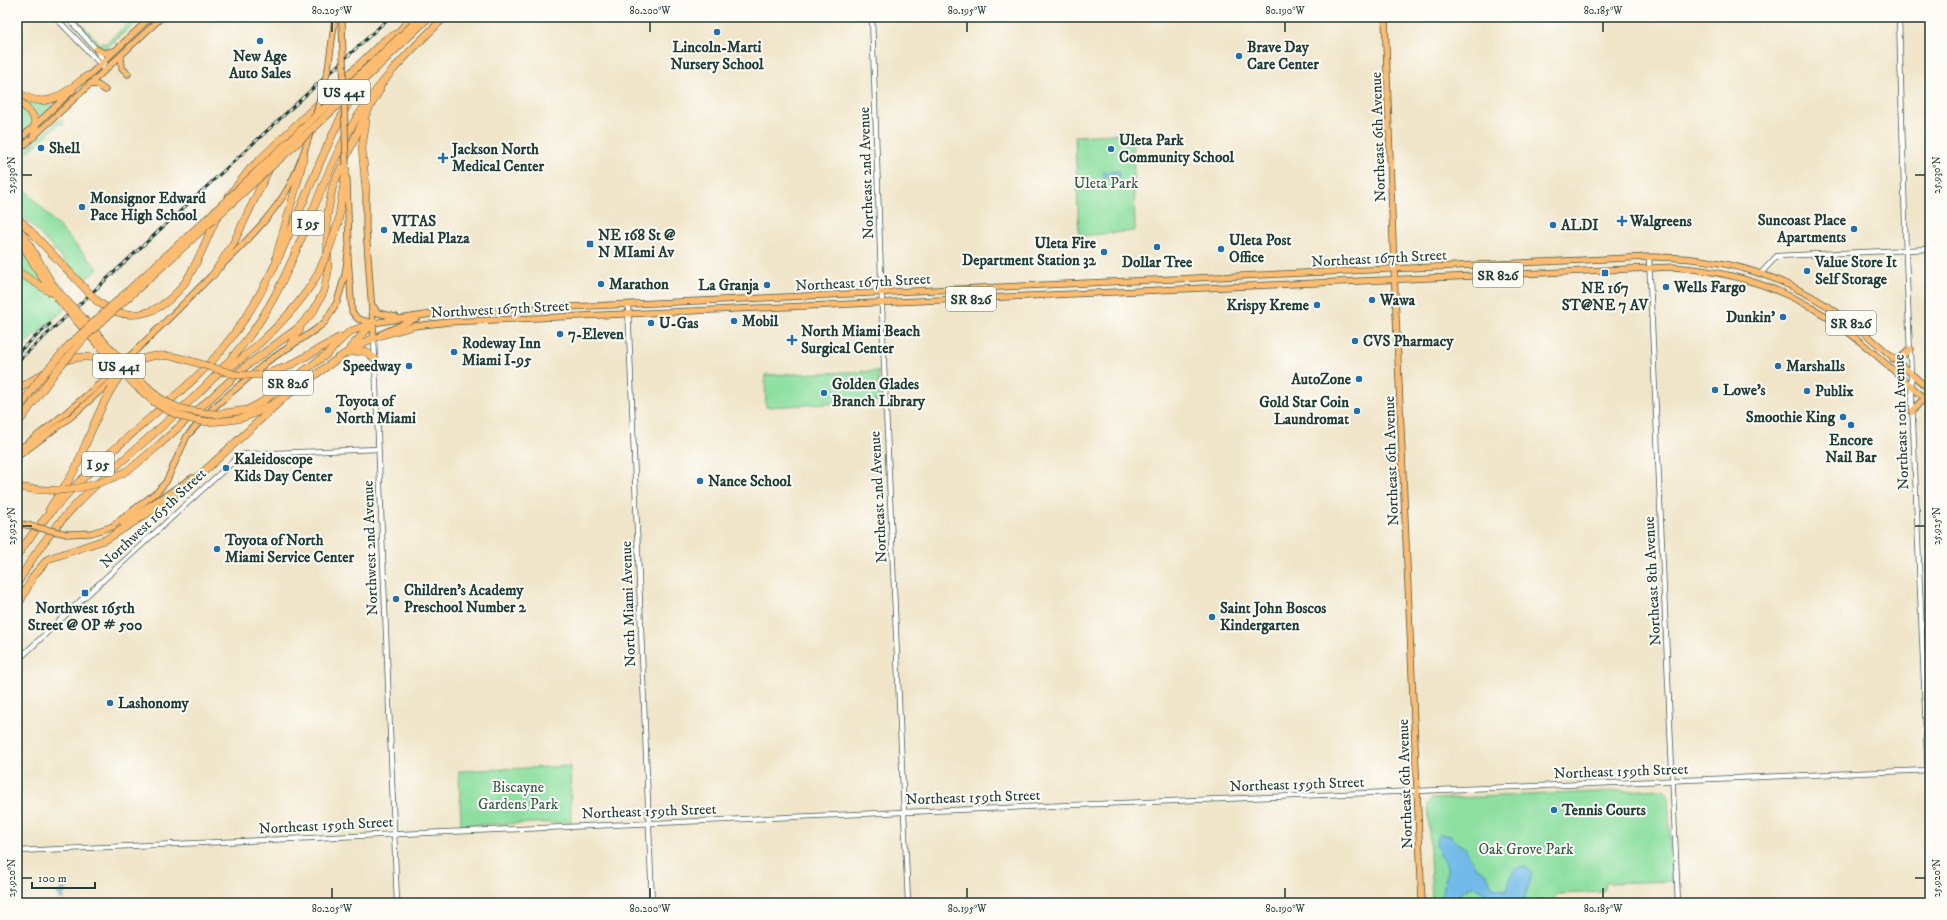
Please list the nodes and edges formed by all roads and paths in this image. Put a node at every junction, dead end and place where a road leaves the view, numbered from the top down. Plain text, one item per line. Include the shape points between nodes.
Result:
1 (55, 17) edge
2 (66, 17) edge
3 (151, 17) edge
4 (162, 17) edge
5 (334, 17) edge
6 (412, 17) edge
7 (421, 17) edge
8 (429, 17) edge
9 (445, 17) edge
10 (872, 17) edge
11 (1385, 17) edge
12 (1899, 17) edge
13 (342, 18) edge
14 (396, 34) junction
15 (96, 49) junction
16 (116, 50) junction
17 (120, 56) junction
18 (102, 62) junction
19 (106, 70) junction
20 (128, 74) dead end
21 (87, 76) junction
22 (383, 81) junction
23 (90, 84) junction
24 (105, 90) dead end
25 (17, 92) edge
26 (17, 99) edge
27 (369, 110) junction
28 (36, 124) junction
29 (297, 125) junction
30 (34, 136) junction
31 (17, 142) edge
32 (17, 152) edge
33 (304, 155) junction
34 (346, 168) junction
35 (366, 191) joint
36 (17, 220) edge
37 (17, 236) edge
38 (1930, 249) edge
39 (1906, 250) junction
40 (348, 256) junction
41 (1649, 258) junction
42 (1531, 263) junction
43 (1519, 264) junction
44 (275, 266) junction
45 (1650, 267) junction
46 (1394, 269) junction
47 (17, 271) edge
48 (1761, 273) junction
49 (1500, 274) junction
50 (1522, 274) junction
51 (213, 275) junction
52 (1280, 275) junction
53 (1266, 276) junction
54 (1394, 279) junction
55 (1748, 279) junction
56 (1152, 281) junction
57 (1138, 282) junction
58 (1266, 285) junction
59 (1252, 286) junction
60 (1010, 287) junction
61 (1026, 287) junction
62 (1121, 292) junction
63 (1139, 292) junction
64 (882, 294) junction
65 (54, 295) junction
66 (1011, 297) junction
67 (771, 298) junction
68 (992, 298) junction
69 (62, 299) junction
70 (755, 299) junction
71 (372, 303) junction
72 (882, 303) junction
73 (628, 305) junction
74 (742, 309) junction
75 (755, 309) junction
76 (515, 310) junction
77 (428, 314) junction
78 (628, 314) junction
79 (400, 318) junction
80 (307, 319) junction
81 (501, 320) junction
82 (373, 323) junction
83 (348, 332) junction
84 (374, 338) junction
85 (290, 345) junction
86 (1910, 349) junction
87 (347, 352) junction
88 (110, 357) junction
89 (375, 359) junction
90 (1893, 359) junction
91 (129, 366) junction
92 (1911, 374) junction
93 (216, 377) junction
94 (138, 383) junction
95 (1912, 387) junction
96 (17, 390) edge
97 (1930, 390) edge
98 (287, 395) junction
99 (155, 399) junction
100 (1929, 402) edge
101 (17, 411) edge
102 (1912, 412) junction
103 (17, 425) edge
104 (378, 449) junction
105 (17, 452) edge
106 (204, 470) junction
107 (17, 487) edge
108 (19, 524) edge
109 (42, 524) junction
110 (111, 527) junction
111 (17, 556) edge
112 (17, 585) edge
113 (17, 607) edge
114 (17, 661) edge
115 (1929, 770) edge
116 (1673, 782) junction
117 (1417, 791) junction
118 (904, 812) junction
119 (649, 823) junction
120 (1930, 826) edge
121 (394, 834) junction
122 (17, 851) edge
123 (397, 903) edge
124 (652, 903) edge
125 (908, 903) edge
126 (1422, 903) edge
127 (1678, 903) edge

1 - 18 street
2 - 15 street
3 - 16 main road
4 - 17 main road
5 - 33 main road, US 441, bridge via 328,69
6 - 14 highway, I 95
7 - 101 highway, bridge via 69,345 38,381
8 - 103 highway, bridge via 319,123 87,335 56,371
9 - 22 highway, I 95 via 414,46
10 - 64 street, Northeast 2nd Avenue
11 - 46 main road, Northeast 6th Avenue
12 - 39 street, Northeast 10th Avenue
13 - 34 main road, US 441, bridge
14 - 29 highway via 386,39
14 - 44 highway, I 95 via 369,68 339,119
15 - 16 main road via 104,53
15 - 18 street
16 - 18 main road
17 - 19 main road
17 - 20 main road via 122,68
18 - 19 street
18 - 21 main road
19 - 23 main road
21 - 25 highway via 50,101 34,101
21 - 28 main road
22 - 27 highway
22 - 93 highway, I 95 via 368,99 343,143 270,305 248,339
23 - 24 main road via 98,85
23 - 30 main road
26 - 28 highway via 34,117
27 - 35 highway via 362,148
27 - 80 highway via 333,185 328,213 329,265 326,284 317,305
28 - 30 highway
28 - 31 main road
29 - 36 highway, bridge via 250,169 233,190 219,213 191,273 168,300 153,310 135,315 117,313 97,301
29 - 51 highway via 271,164 234,242
30 - 32 main road
33 - 44 highway via 276,252
33 - 51 main road, US 441 via 287,189 270,214
34 - 40 main road, US 441
34 - 93 highway, bridge via 338,223 316,277 280,325
35 - 71 main road, Northwest 2nd Avenue
36 - 69 highway, SR 826
37 - 65 highway
38 - 39 street
39 - 48 street via 1778,256
39 - 86 street, Northeast 10th Avenue
40 - 82 main road via 352,312 358,319
40 - 85 main road, US 441 via 344,283 332,311 322,326
41 - 42 main road, Northeast 167th Street / SR 826
41 - 45 street, Northeast 8th Avenue
41 - 48 main road, Northeast 167th Street / SR 826 via 1707,260
42 - 43 main road, Northeast 167th Street / SR 826
42 - 50 main road
43 - 46 main road, Northeast 167th Street / SR 826
43 - 49 main road via 1514,269
44 - 109 highway, I 95 via 248,315 223,349 94,468
45 - 50 main road, Northeast 167th Street / SR 826
45 - 55 main road, Northeast 167th Street / SR 826 via 1708,270
45 - 116 street, Northeast 8th Avenue
46 - 52 main road, Northeast 167th Street / SR 826
46 - 54 main road, Northeast 6th Avenue
47 - 65 highway, SR 826
48 - 55 main road
48 - 90 main road, SR 826 via 1820,301 1849,321
49 - 50 main road, Northeast 167th Street / SR 826
49 - 54 main road, Northeast 167th Street / SR 826
51 - 105 main road, US 441 via 97,386
52 - 53 main road, Northeast 167th Street / SR 826
52 - 58 main road
53 - 56 main road, Northeast 167th Street / SR 826
53 - 59 main road
54 - 58 main road, Northeast 167th Street / SR 826
54 - 117 main road, Northeast 6th Avenue
55 - 95 main road, SR 826 via 1782,292 1827,317
56 - 57 main road, Northeast 167th Street / SR 826
56 - 63 main road via 1142,286
57 - 61 main road, Northeast 167th Street / SR 826
57 - 62 main road
58 - 59 main road, Northeast 167th Street / SR 826
59 - 63 main road, Northeast 167th Street / SR 826
60 - 61 main road, Northeast 167th Street / SR 826
60 - 64 main road, Northeast 167th Street / SR 826
60 - 68 main road via 1007,292
61 - 66 main road via 1014,292
62 - 63 main road, Northeast 167th Street / SR 826
62 - 66 main road, Northeast 167th Street / SR 826
64 - 67 main road, Northeast 167th Street / SR 826
64 - 72 street, Northeast 2nd Avenue
65 - 69 highway, SR 826
66 - 68 main road, Northeast 167th Street / SR 826
67 - 70 main road, Northeast 167th Street / SR 826
67 - 75 main road via 760,303
68 - 72 main road, Northeast 167th Street / SR 826
69 - 88 highway, SR 826, bridge
70 - 73 main road, Northeast 167th Street / SR 826
70 - 74 main road
71 - 79 main road via 378,313
71 - 82 main road, Northwest 2nd Avenue
72 - 75 main road, Northeast 167th Street / SR 826
72 - 118 street, Northeast 2nd Avenue
73 - 76 main road, Northwest 167th Street / SR 826
73 - 78 street, North Miami Avenue
74 - 75 main road, Northeast 167th Street / SR 826
74 - 78 main road, Northeast 167th Street / SR 826
76 - 77 main road, Northwest 167th Street / SR 826
76 - 81 main road
77 - 79 main road, Northwest 167th Street / SR 826
77 - 84 main road via 387,330
78 - 81 main road, Northwest 167th Street / SR 826
78 - 119 street, North Miami Avenue
79 - 82 main road, Northwest 167th Street / SR 826
80 - 85 highway
80 - 107 highway, bridge via 245,367 150,453 123,473 100,483 79,488 53,491
81 - 84 main road, Northwest 167th Street / SR 826 via 432,324
82 - 83 highway, SR 826
82 - 84 main road, Northwest 2nd Avenue
82 - 87 highway
83 - 91 highway, bridge via 289,366 262,375 237,376 175,356 160,355
83 - 99 highway, SR 826, bridge via 327,354 262,402 242,412 193,412
84 - 87 highway, SR 826
84 - 89 street, Northwest 2nd Avenue
85 - 110 main road, US 441 via 256,370 213,408 187,436 166,482 157,492
86 - 90 main road via 1900,358
86 - 92 street, Northeast 10th Avenue
87 - 89 highway via 365,351
87 - 98 highway, SR 826
88 - 94 highway, SR 826, bridge
88 - 94 highway, SR 826, bridge
88 - 96 highway via 72,358 55,364
89 - 104 street, Northwest 2nd Avenue
90 - 92 main road, SR 826
91 - 105 main road via 72,416
91 - 109 highway via 109,393 71,478
92 - 95 street, Northeast 10th Avenue
92 - 97 main road, SR 826
93 - 112 highway, I 95 via 84,495 38,551
94 - 99 highway, SR 826
95 - 100 main road, SR 826
95 - 102 street, Northeast 10th Avenue
98 - 99 highway, SR 826, bridge via 241,418 209,422 183,417 166,410
98 - 106 highway
100 - 102 main road via 1920,402
102 - 115 street, Northeast 10th Avenue
104 - 114 street, Northwest 165th Street via 239,456
104 - 121 street, Northwest 2nd Avenue
106 - 110 main road via 132,517
106 - 113 highway via 167,501 107,539 48,560 34,575
108 - 110 main road, US 441, bridge via 67,534 91,533
109 - 111 highway, I 95
115 - 116 street, Northeast 159th Street
115 - 120 street, Northeast 10th Avenue
116 - 117 street, Northeast 159th Street
116 - 127 street, Northeast 8th Avenue
117 - 118 street, Northeast 159th Street
117 - 126 main road, Northeast 6th Avenue
118 - 119 street, Northeast 159th Street
118 - 125 street, Northeast 2nd Avenue
119 - 121 street, Northeast 159th Street
119 - 124 street, North Miami Avenue
121 - 122 street, Northeast 159th Street
121 - 123 street, Northwest 2nd Avenue

